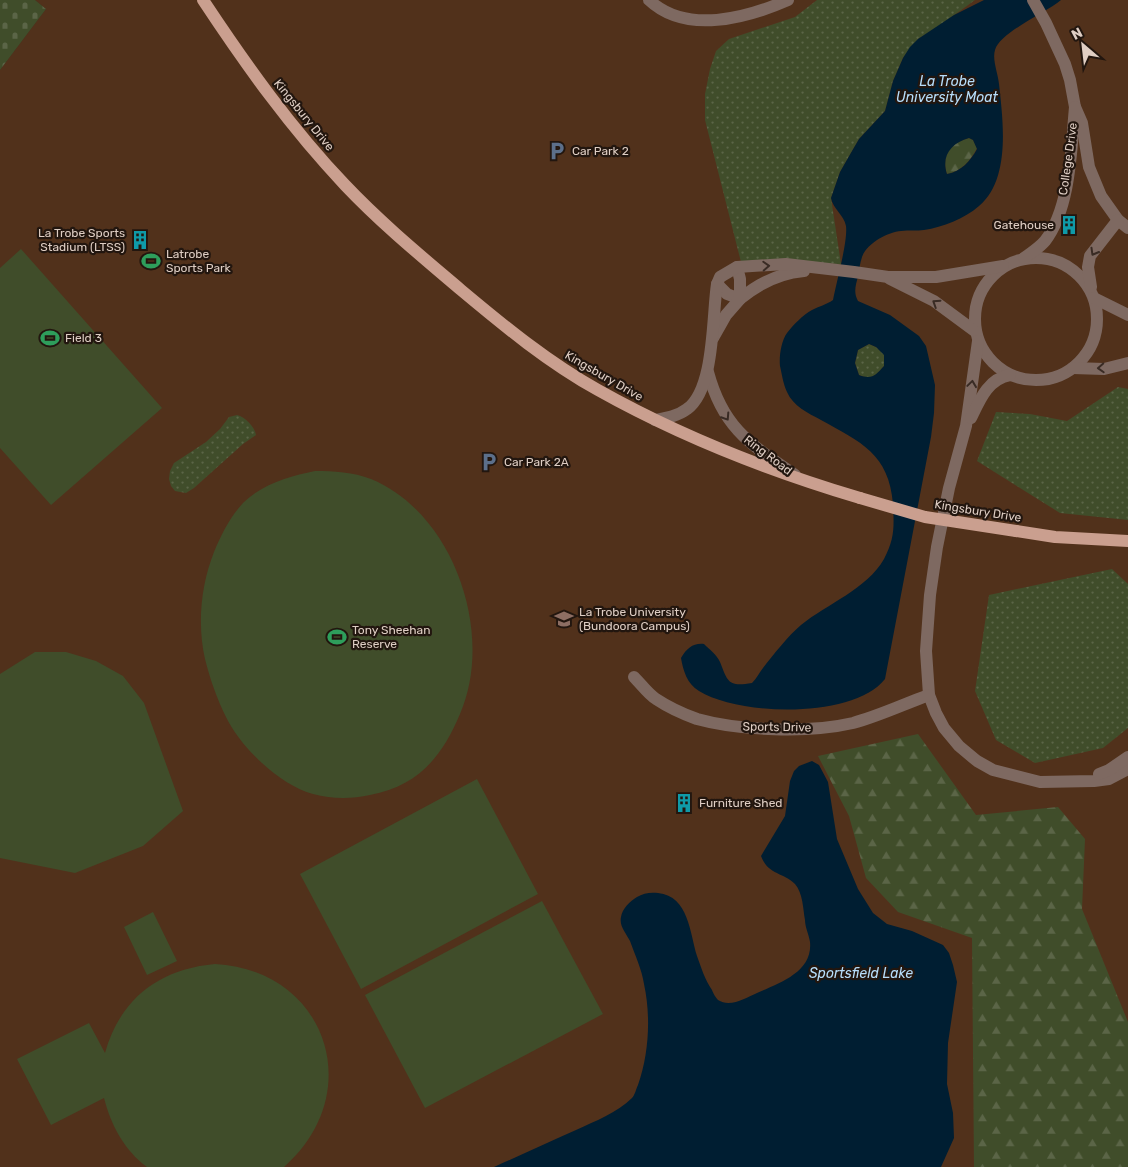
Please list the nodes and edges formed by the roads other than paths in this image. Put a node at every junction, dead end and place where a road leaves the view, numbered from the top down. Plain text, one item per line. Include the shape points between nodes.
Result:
1 (203, 0) edge
2 (649, 0) edge
3 (788, 0) edge
4 (1033, 0) edge
5 (1075, 107) junction
6 (1123, 224) edge
7 (1024, 258) junction
8 (1003, 266) junction
9 (737, 267) junction
10 (824, 268) junction
11 (888, 277) junction
12 (717, 284) junction
13 (1093, 295) junction
14 (740, 299) junction
15 (1128, 315) edge
16 (977, 337) junction
17 (712, 340) junction
18 (1128, 363) edge
19 (1073, 368) junction
20 (708, 372) junction
21 (1010, 375) junction
22 (655, 420) junction
23 (966, 426) junction
24 (804, 482) junction
25 (1128, 541) edge
26 (634, 677) dead end
27 (929, 695) junction
28 (1128, 757) edge
29 (1128, 769) edge
30 (1075, 782) junction

1 - 22 main road, Kingsbury Drive via 306,141 408,246 558,366
2 - 3 street via 669,14 698,21 754,13
4 - 5 street, College Drive via 1065,64
5 - 6 street, College Drive via 1082,123 1089,167 1101,196
5 - 7 street, College Drive via 1068,178 1056,219 1045,240
6 -> 13 street, College Drive via 1090,256 1088,267
7 - 8 street
7 - 13 street via 1044,257 1063,263 1080,275
8 - 11 street, Ring Road via 936,277
8 - 16 street via 982,288 976,302
9 -> 10 street, Ring Road via 786,264
9 - 12 street via 720,277
9 - 14 street
10 - 11 street, Ring Road
10 - 14 street, Ring Road via 780,276
16 -> 11 street, Ring Road via 934,301
12 - 14 street
12 - 17 street, Ring Road
13 - 15 street
13 - 19 street via 1098,317 1095,336 1086,354
14 - 17 street, Ring Road via 726,315
16 - 21 street via 986,355
23 -> 16 street
17 - 20 street, Ring Road
18 -> 19 street via 1104,369
19 - 21 street via 1056,377 1036,380
20 - 22 street, Ring Road via 696,400 688,408 676,416
20 -> 24 street, Ring Road via 712,389 730,424
21 - 23 street via 990,385
22 - 24 main road, Kingsbury Drive
23 - 27 street via 949,488 934,566 926,652
24 - 25 main road, Kingsbury Drive, bridge via 925,517 1055,537
26 - 27 street, Sports Drive via 653,698 696,718 716,724 768,728 829,727 853,723
27 - 30 street via 944,728 977,761 993,770 1040,782
28 - 30 street via 1109,770
29 - 30 street via 1109,779

